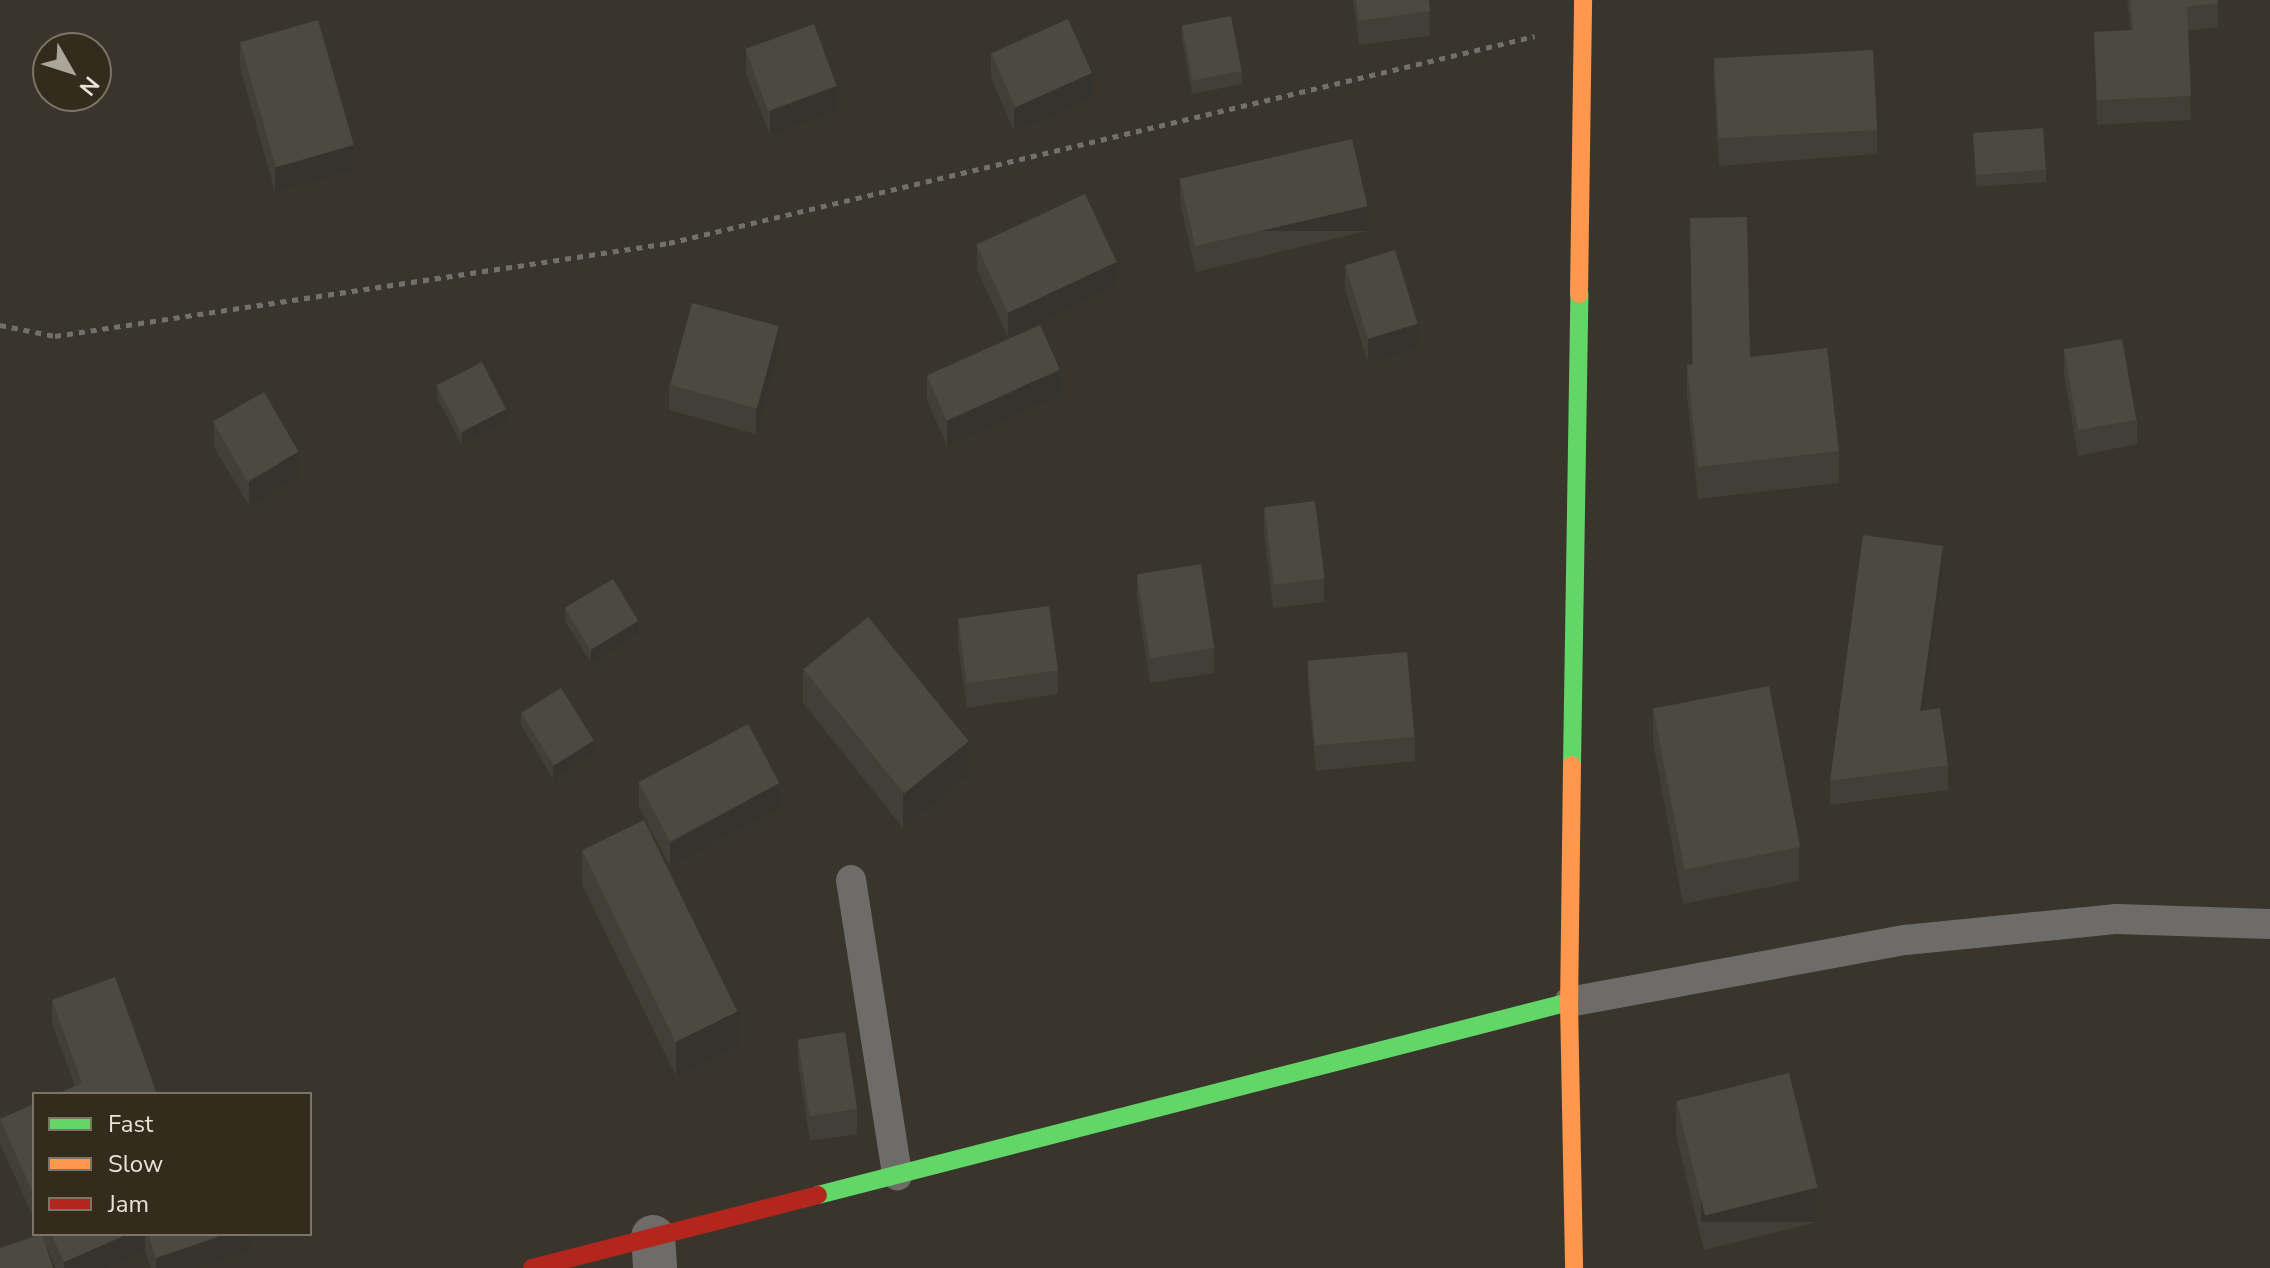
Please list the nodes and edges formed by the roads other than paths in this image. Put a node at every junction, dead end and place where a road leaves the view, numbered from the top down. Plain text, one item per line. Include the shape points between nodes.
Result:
1 (1583, 0) edge
2 (851, 880) dead end
3 (2270, 924) edge
4 (1569, 1002) junction
5 (897, 1175) junction
6 (654, 1253) edge
7 (532, 1268) edge
8 (1574, 1268) edge

1 - 4 street
2 - 5 lane
3 - 4 lane via 2117,919 1905,940
4 - 5 street
4 - 8 street
5 - 6 street
6 - 7 street

